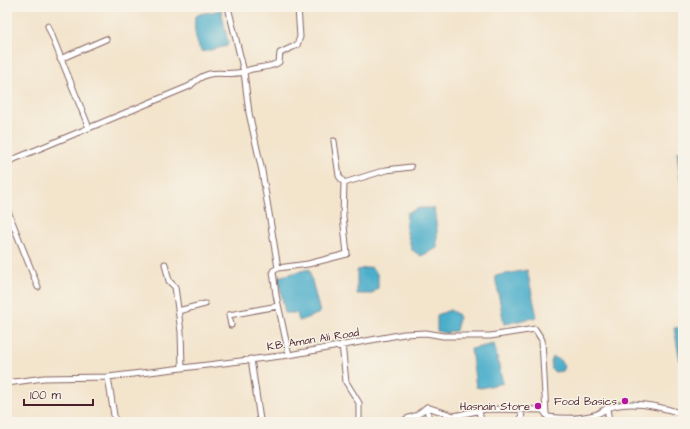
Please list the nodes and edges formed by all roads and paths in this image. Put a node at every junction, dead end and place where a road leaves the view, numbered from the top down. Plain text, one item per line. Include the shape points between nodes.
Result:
1 (228, 7) edge
2 (298, 7) edge
3 (48, 26) dead end
4 (106, 39) dead end
5 (60, 59) junction
6 (244, 72) junction
7 (89, 128) junction
8 (334, 141) dead end
9 (7, 162) edge
10 (411, 167) dead end
11 (344, 183) junction
12 (7, 209) edge
13 (165, 264) dead end
14 (278, 268) junction
15 (38, 287) dead end
16 (205, 304) dead end
17 (278, 306) junction
18 (178, 311) junction
19 (231, 325) dead end
20 (342, 344) junction
21 (289, 354) junction
22 (251, 359) junction
23 (182, 367) junction
24 (108, 377) junction
25 (7, 383) edge
26 (427, 407) junction
27 (607, 408) junction
28 (480, 410) junction
29 (521, 410) junction
30 (546, 414) junction
31 (683, 414) edge
32 (406, 419) dead end
33 (260, 420) dead end
34 (580, 420) edge
35 (115, 422) edge
36 (360, 422) edge
37 (429, 422) edge
38 (481, 422) edge
39 (522, 422) edge
40 (609, 422) edge

1 - 6 street
2 - 6 street via 300,37 297,45 280,53 279,62 276,64 251,68
3 - 5 street
4 - 5 street
5 - 7 street
6 - 7 street via 199,77 190,86
6 - 14 street via 249,113
7 - 9 street
8 - 11 street via 339,176
10 - 11 street via 386,170
11 - 14 street via 343,216 347,254 308,264
12 - 15 street
13 - 18 street via 169,281 175,288
14 - 17 street via 274,271
16 - 18 street
17 - 19 street via 229,316
17 - 21 street
18 - 23 street
20 - 21 street, K.B. Aman Ali Road
20 - 30 street, K.B. Aman Ali Road via 404,334 490,336 535,329 542,340
20 - 36 street via 346,382 359,403
21 - 22 street, K.B. Aman Ali Road
22 - 23 street, K.B. Aman Ali Road
22 - 33 street
23 - 24 street, K.B. Aman Ali Road
24 - 25 street, K.B. Aman Ali Road via 44,378
24 - 35 street
26 - 28 street via 454,416
26 - 32 street
26 - 37 street
27 - 31 street via 622,404 655,406
27 - 34 street
27 - 40 street
28 - 29 street
28 - 38 street
29 - 30 street via 543,410
29 - 39 street
30 - 34 street via 548,417

